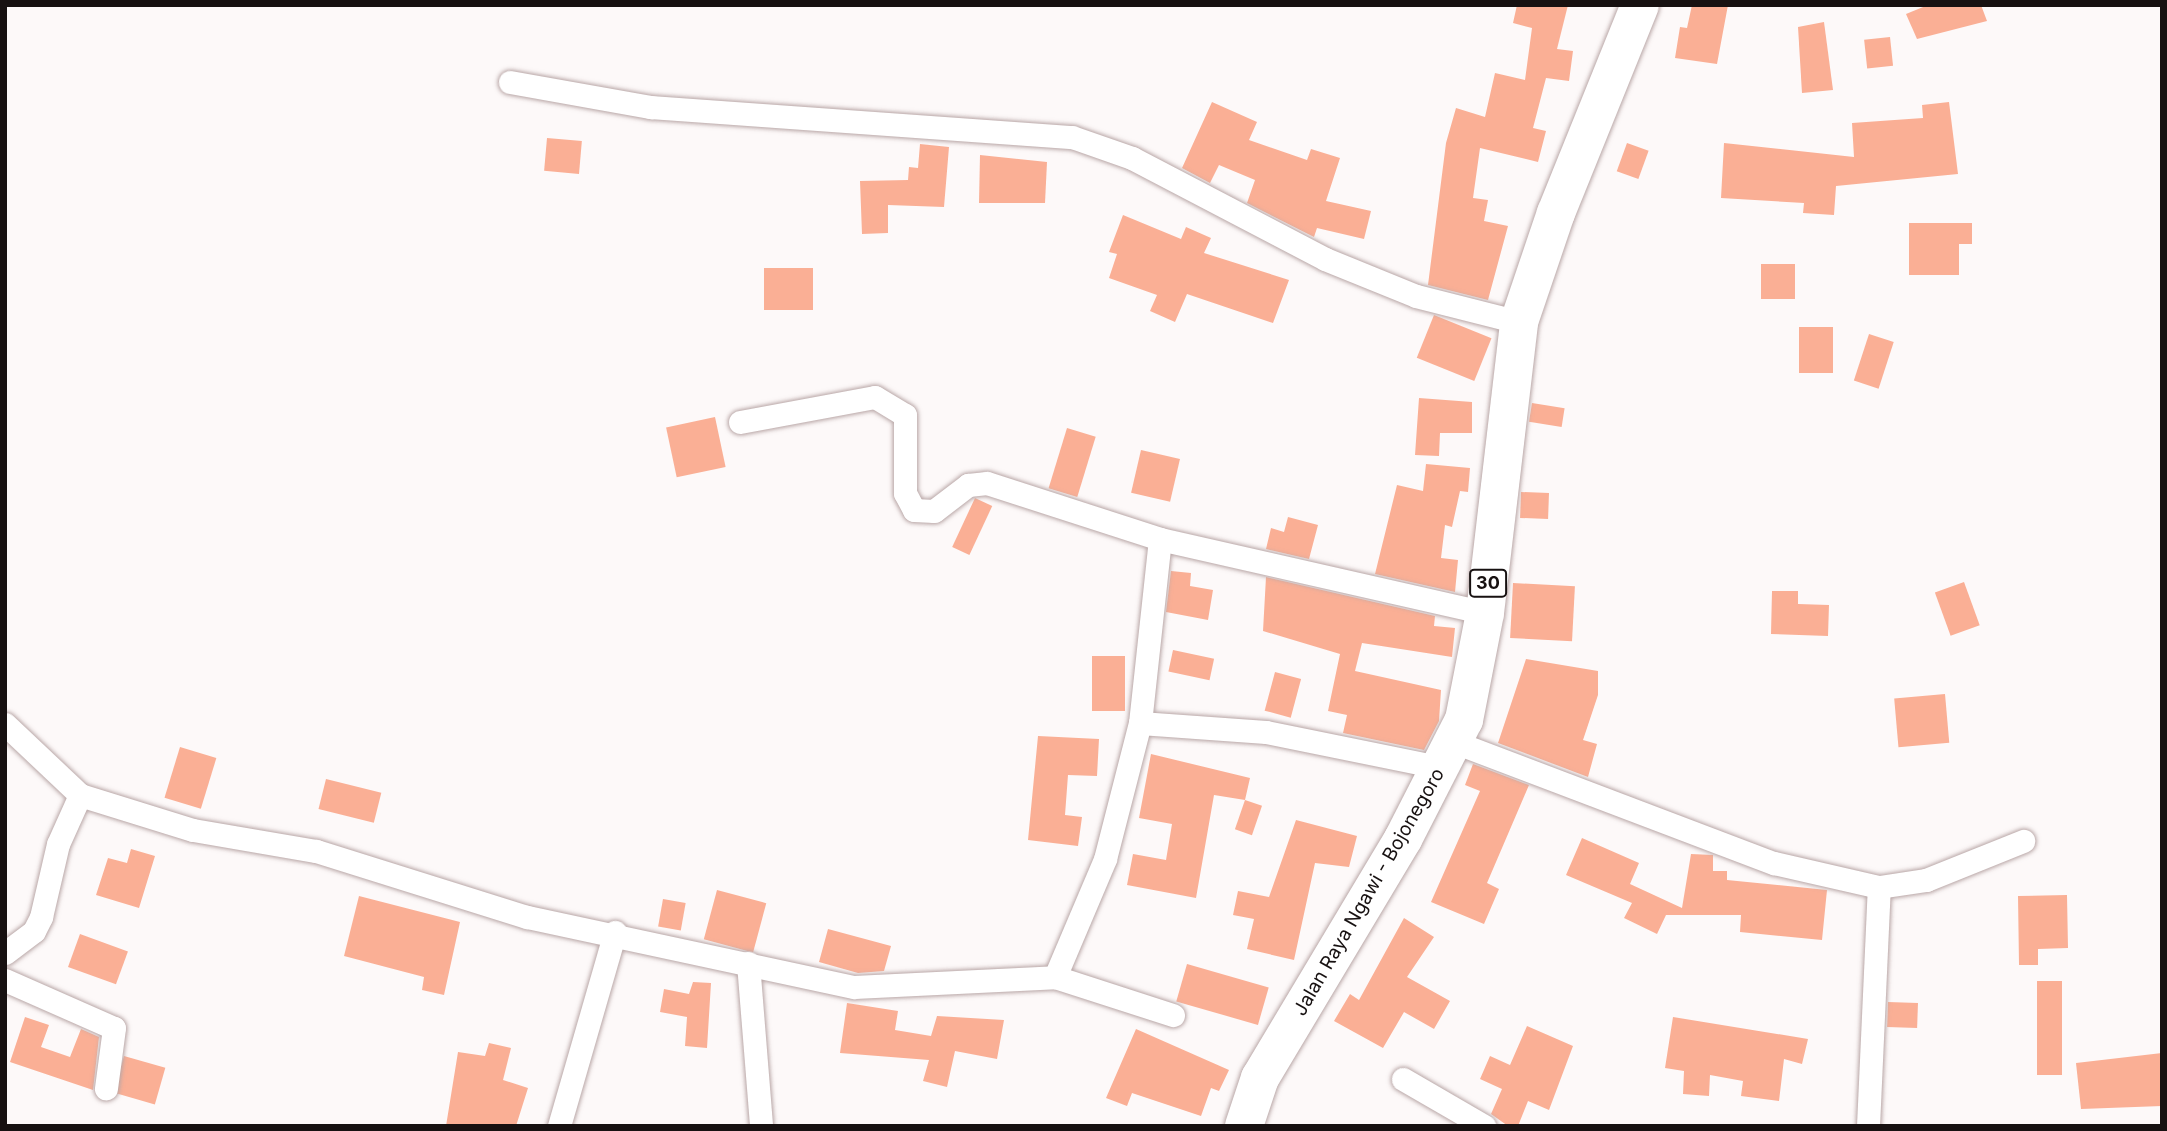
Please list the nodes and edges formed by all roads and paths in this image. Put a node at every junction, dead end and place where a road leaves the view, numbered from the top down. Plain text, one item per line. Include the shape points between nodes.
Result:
1 (1640, 5) edge
2 (510, 82) dead end
3 (1519, 322) junction
4 (740, 422) dead end
5 (1160, 539) junction
6 (1485, 613) junction
7 (1140, 723) junction
8 (5, 724) edge
9 (1447, 754) junction
10 (79, 796) junction
11 (2023, 841) dead end
12 (1879, 887) junction
13 (615, 932) junction
14 (5, 953) edge
15 (748, 963) junction
16 (1055, 977) junction
17 (5, 980) edge
18 (1173, 1016) dead end
19 (1403, 1079) dead end
20 (106, 1088) dead end
21 (559, 1126) edge
22 (761, 1126) edge
23 (1244, 1126) edge
24 (1485, 1126) edge
25 (1868, 1126) edge

1 - 3 highway, Jalan Raya Ngawi - Bojonegoro / 30 via 1556,213
2 - 3 street via 651,107 1072,137 1132,158 1325,259 1416,296
3 - 6 highway, Jalan Raya Ngawi - Bojonegoro / 30
4 - 5 street via 875,397 905,415 906,500 914,510 934,511 980,481
5 - 6 street
5 - 7 street
6 - 9 highway, Jalan Raya Ngawi - Bojonegoro / 30 via 1467,708
7 - 9 street via 1266,732
7 - 16 street via 1105,859
8 - 10 street
9 - 12 street via 1774,863
9 - 23 highway, Jalan Raya Ngawi - Bojonegoro / 30 via 1260,1078
10 - 13 street via 193,830 316,851 460,901
10 - 14 street via 58,844 34,932
11 - 12 street via 1926,880
12 - 25 street
13 - 15 street
13 - 21 street
15 - 16 street via 891,990 960,979
15 - 22 street
16 - 18 street
17 - 20 street via 108,1021 117,1037
19 - 24 street

